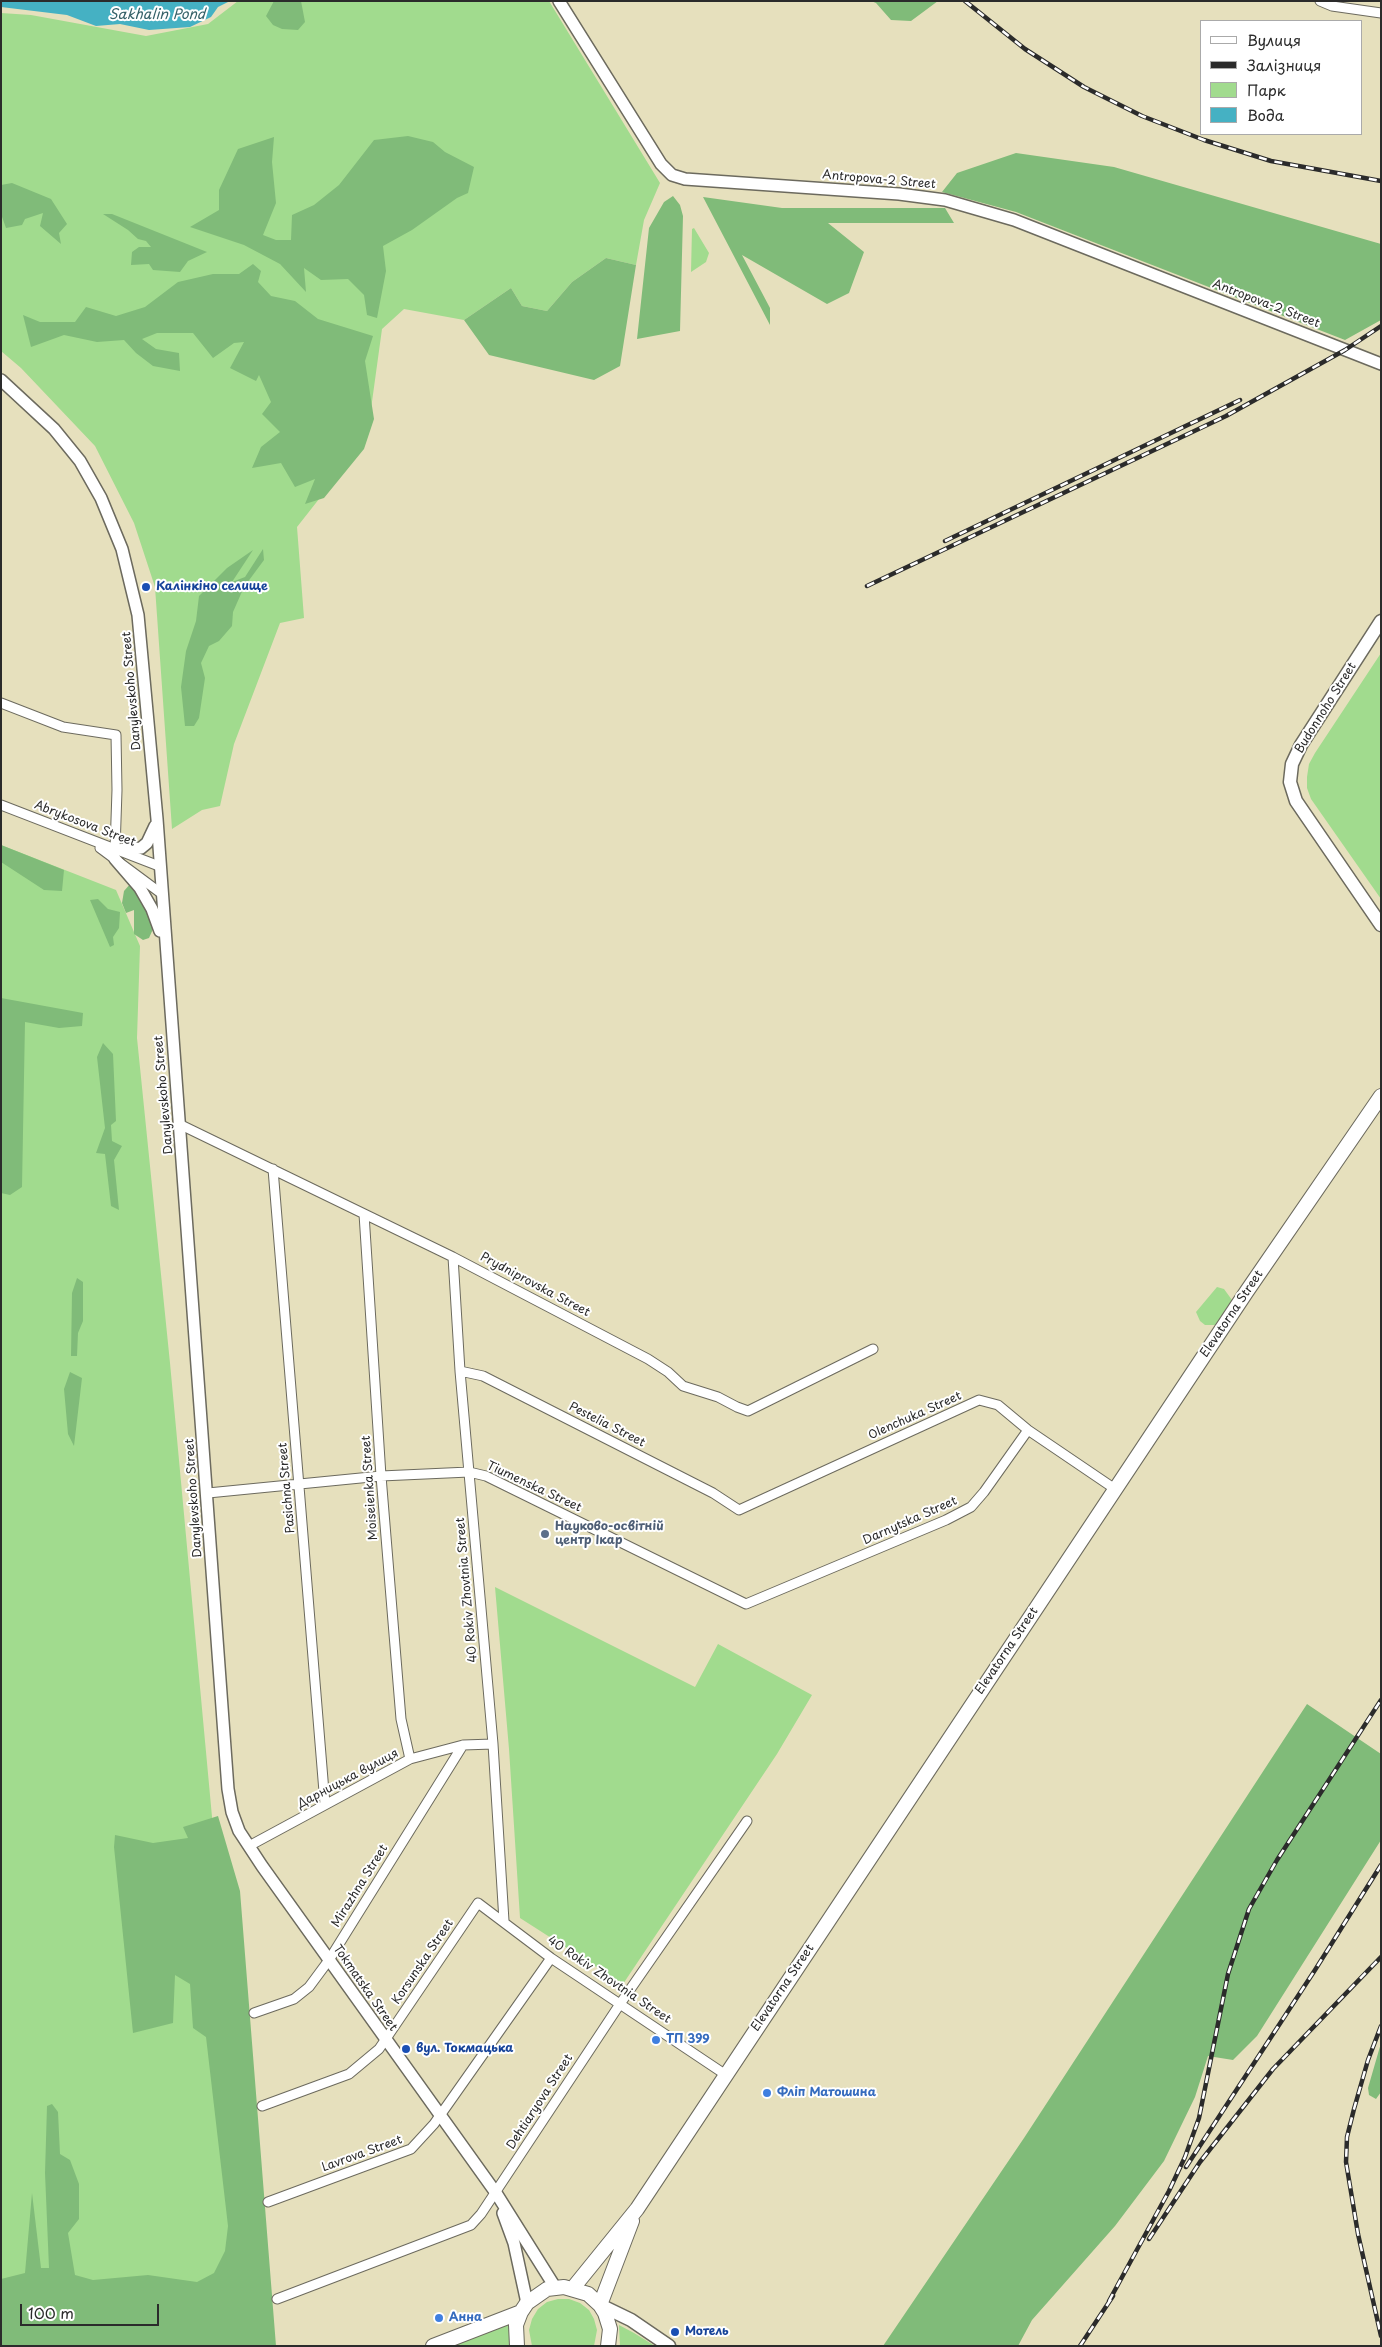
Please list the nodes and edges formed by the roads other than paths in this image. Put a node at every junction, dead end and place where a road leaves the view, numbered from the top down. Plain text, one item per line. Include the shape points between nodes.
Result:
1 (559, 1) edge
2 (1320, 1) edge
3 (1381, 13) edge
4 (1381, 364) edge
5 (1, 380) edge
6 (1381, 621) edge
7 (1, 703) edge
8 (1, 805) edge
9 (157, 819) junction
10 (115, 855) junction
11 (160, 866) junction
12 (162, 894) junction
13 (1381, 925) edge
14 (165, 946) junction
15 (1381, 1096) edge
16 (181, 1125) junction
17 (272, 1169) junction
18 (364, 1214) junction
19 (453, 1257) junction
20 (873, 1349) dead end
21 (460, 1371) junction
22 (1028, 1430) junction
23 (469, 1472) junction
24 (381, 1476) junction
25 (299, 1483) junction
26 (1115, 1489) junction
27 (208, 1493) junction
28 (739, 1510) joint
29 (770, 1594) joint
30 (493, 1744) junction
31 (463, 1745) junction
32 (410, 1759) junction
33 (326, 1804) junction
34 (747, 1820) dead end
35 (249, 1846) junction
36 (478, 1903) joint
37 (504, 1921) junction
38 (551, 1958) junction
39 (329, 1960) junction
40 (620, 2004) junction
41 (254, 2013) dead end
42 (385, 2040) junction
43 (726, 2075) junction
44 (262, 2106) dead end
45 (440, 2116) junction
46 (496, 2193) junction
47 (268, 2202) dead end
48 (637, 2209) junction
49 (555, 2287) junction
50 (573, 2288) junction
51 (277, 2299) dead end
52 (600, 2305) junction
53 (524, 2307) junction
54 (433, 2346) edge
55 (517, 2346) edge
56 (608, 2346) edge
57 (669, 2346) edge

1 - 4 street, Antropova-2 Street via 661,164 672,175 685,179 945,200 1014,220
2 - 3 street via 1332,6
5 - 9 street, Danylevskoho Street via 54,429 80,462 101,498 122,549 142,643
6 - 13 main road, Budonnoho Street via 1301,745 1292,764 1290,782 1296,801
7 - 10 street via 62,727 116,735
8 - 10 street, Abrykosova Street via 83,838
9 - 10 street via 152,835 141,848
9 - 11 street, Danylevskoho Street
10 - 11 street, Abrykosova Street
10 - 12 street
10 - 14 street via 152,909
11 - 12 street, Danylevskoho Street
12 - 14 street, Danylevskoho Street
14 - 16 street, Danylevskoho Street
15 - 26 main road, Elevatorna Street via 1291,1224
16 - 17 street, Prydniprovska Street
16 - 27 street, Danylevskoho Street
17 - 18 street, Prydniprovska Street
17 - 25 street, Pasichna Street
18 - 19 street, Prydniprovska Street
18 - 24 street, Moiseienka Street
19 - 20 street, Prydniprovska Street via 648,1358 683,1386 748,1411
19 - 21 street, 40 Rokiv Zhovtnia Street
21 - 23 street, 40 Rokiv Zhovtnia Street
21 - 28 street, Pestelia Street via 483,1376 713,1493
22 - 26 street, Olenchuka Street
22 - 28 street, Olenchuka Street via 998,1406 979,1400
22 - 29 street, Darnytska Street via 971,1506 946,1520
23 - 24 street, Tiumenska Street
23 - 29 street, Tiumenska Street via 486,1476 746,1604
23 - 30 street, 40 Rokiv Zhovtnia Street
24 - 25 street, Tiumenska Street
24 - 32 street, Moiseienka Street via 401,1719
25 - 27 street, Tiumenska Street
25 - 33 street, Pasichna Street
26 - 43 main road, Elevatorna Street
27 - 35 street, Danylevskoho Street via 228,1789 232,1812
30 - 31 street, Дарницька вулиця
30 - 37 street, 40 Rokiv Zhovtnia Street
31 - 32 street, Дарницька вулиця
31 - 39 street, Mirazhna Street
32 - 33 street, Дарницька вулиця
33 - 35 street, Дарницька вулиця
34 - 40 street, Dehtiaryova Street
35 - 39 street, Tokmatska Street
36 - 37 street, 40 Rokiv Zhovtnia Street
36 - 42 street, Korsunska Street
37 - 38 street, 40 Rokiv Zhovtnia Street
38 - 40 street, 40 Rokiv Zhovtnia Street
38 - 45 street, Lavrova Street
39 - 41 street, Mirazhna Street via 310,1987 294,1999
39 - 42 street, Tokmatska Street
40 - 43 street, 40 Rokiv Zhovtnia Street
40 - 46 street, Dehtiaryova Street
42 - 44 street, Korsunska Street via 349,2074
42 - 45 street, Tokmatska Street
43 - 48 main road, Elevatorna Street
45 - 46 street, Tokmatska Street
45 - 47 street, Lavrova Street via 411,2149
46 - 49 street, Tokmatska Street
46 - 51 street, Dehtiaryova Street via 471,2225
46 - 53 street, Tokmatska Street via 514,2244
48 - 50 main road, Elevatorna Street
48 - 52 main road, Elevatorna Street
49 - 50 main road
49 - 53 main road via 539,2293
50 - 52 main road via 588,2294
52 - 56 main road via 610,2329
52 - 57 main road
53 - 54 main road
53 - 55 main road via 516,2330

